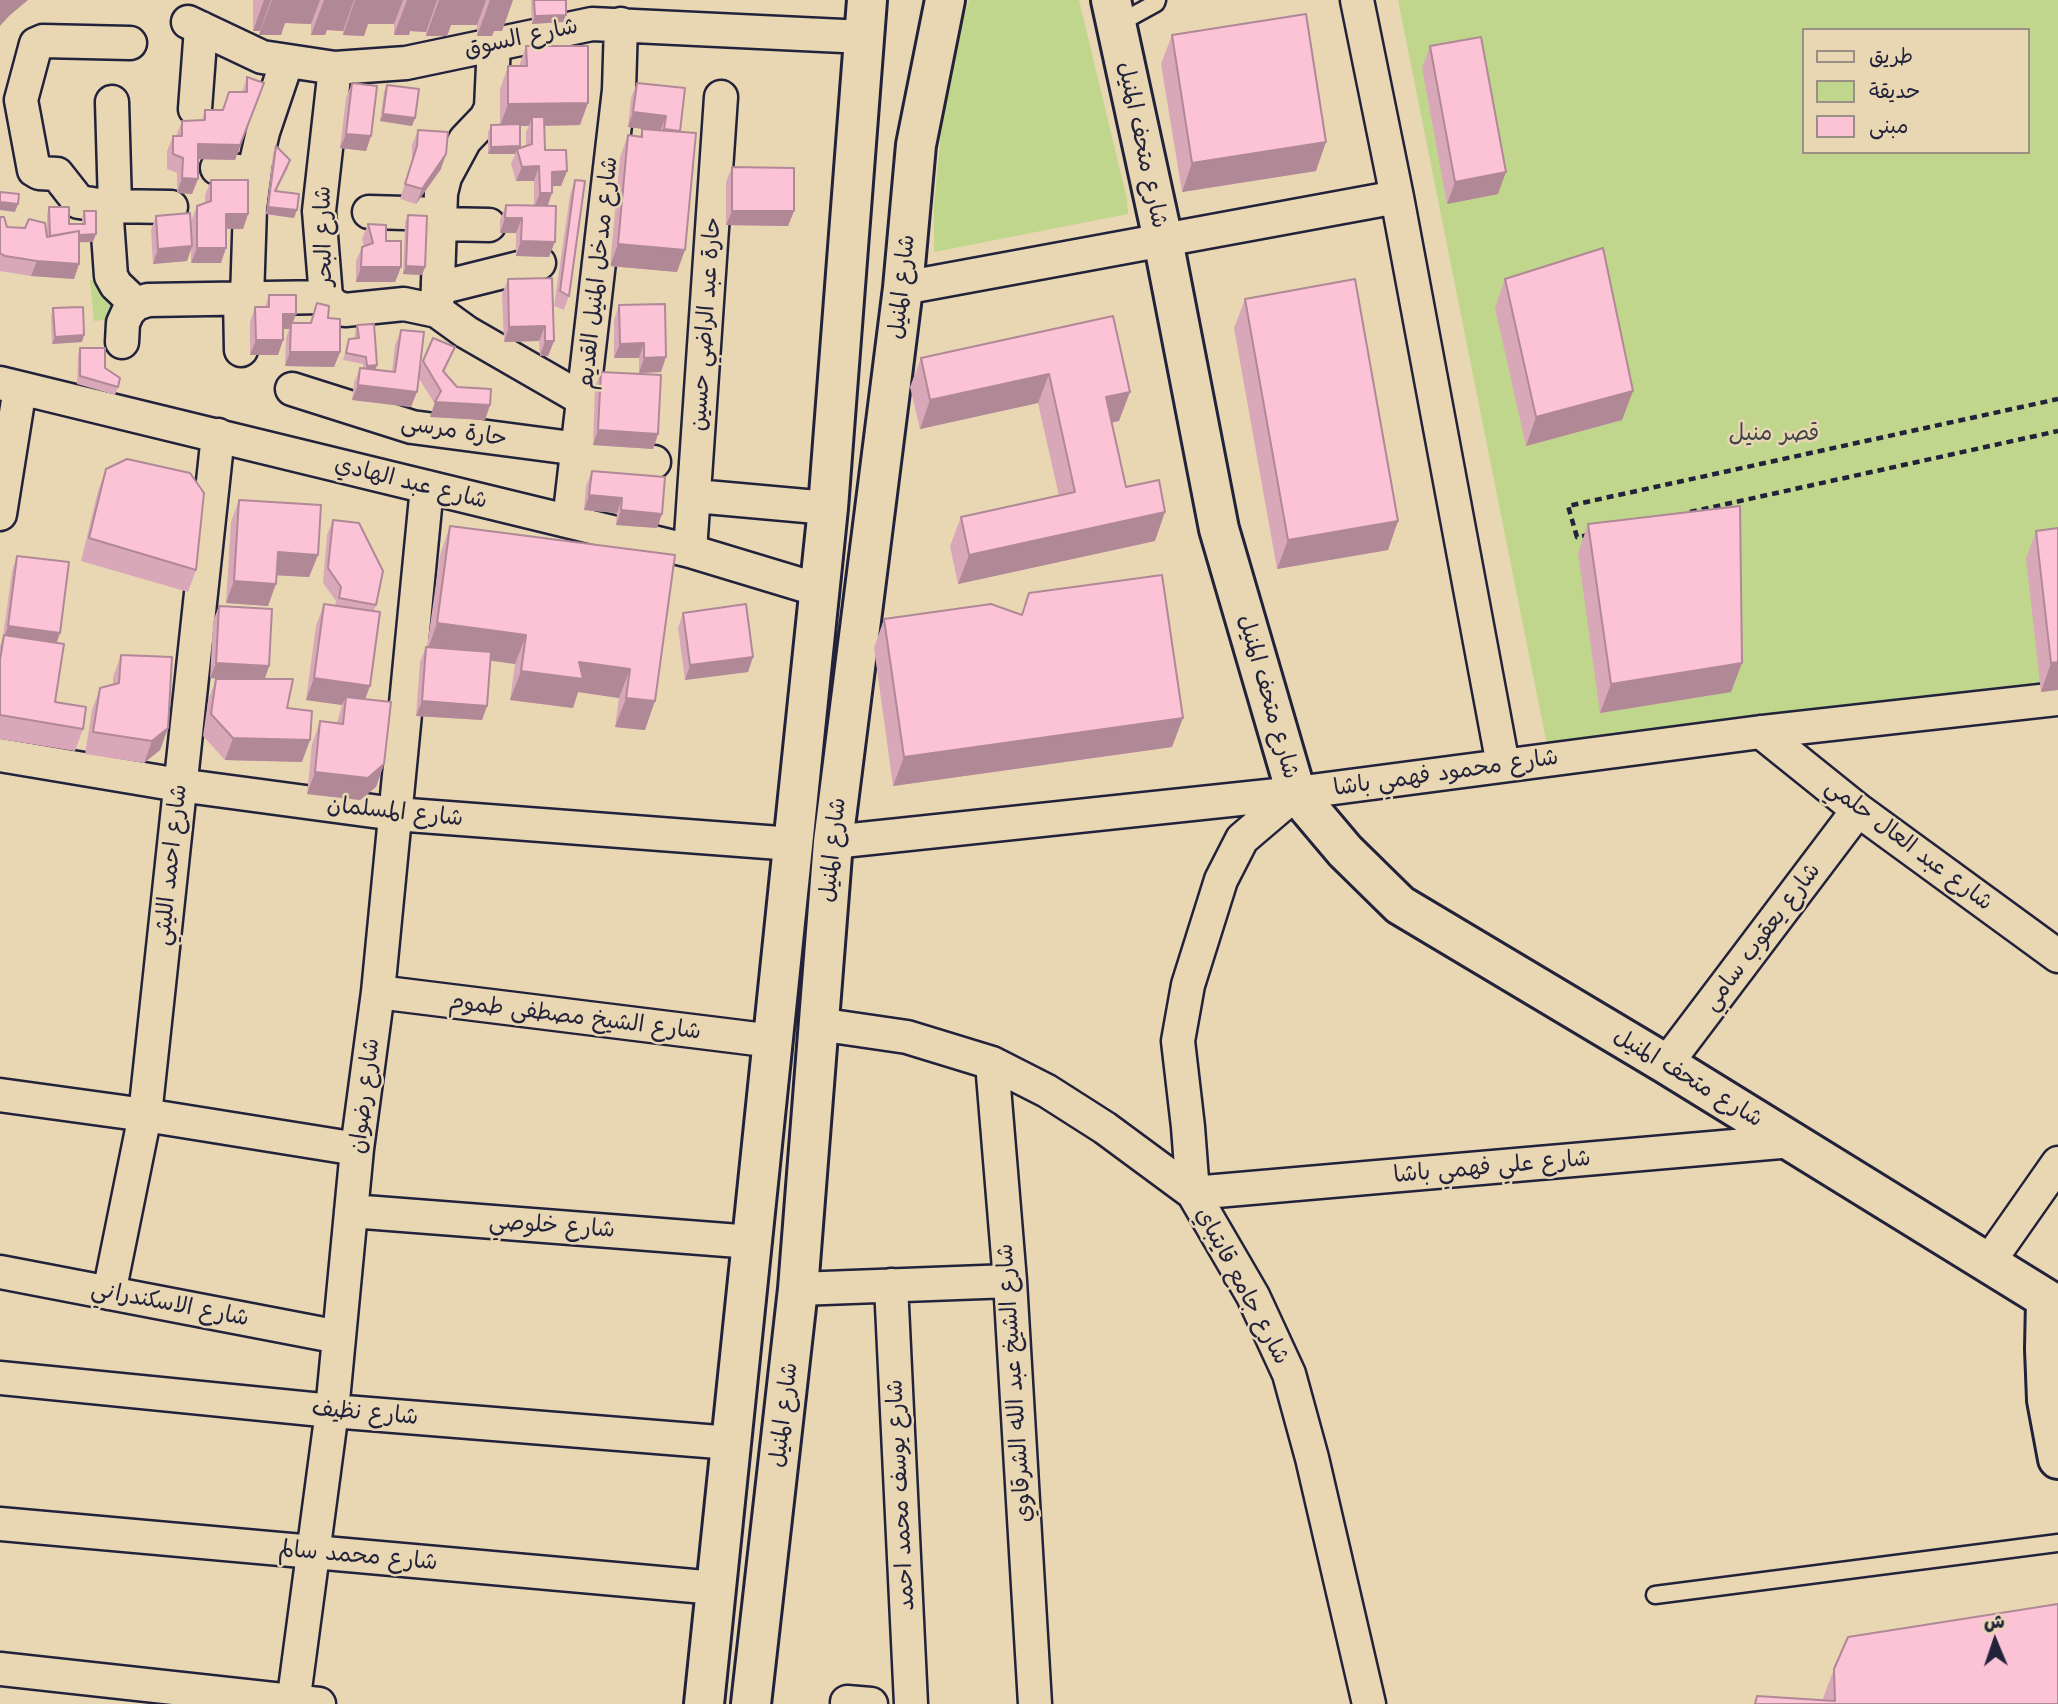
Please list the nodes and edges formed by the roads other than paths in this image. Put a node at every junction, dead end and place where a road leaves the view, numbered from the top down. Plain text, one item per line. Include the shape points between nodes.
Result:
1 (945, 0) edge
2 (1157, 0) edge
3 (1357, 0) edge
4 (1114, 12) edge
5 (866, 18) edge
6 (621, 24) junction
7 (130, 43) dead end
8 (494, 44) junction
9 (287, 61) junction
10 (335, 68) junction
11 (721, 97) dead end
12 (112, 102) dead end
13 (195, 109) dead end
14 (217, 168) dead end
15 (254, 173) junction
16 (1398, 197) junction
17 (111, 206) junction
18 (171, 207) dead end
19 (369, 212) dead end
20 (441, 219) junction
21 (489, 225) dead end
22 (1163, 240) junction
23 (539, 263) dead end
24 (903, 288) junction
25 (326, 297) junction
26 (244, 298) junction
27 (438, 300) junction
28 (136, 304) junction
29 (122, 342) dead end
30 (241, 350) dead end
31 (10, 385) edge
32 (292, 389) dead end
33 (584, 400) junction
34 (218, 435) junction
35 (578, 453) junction
36 (654, 462) dead end
37 (427, 487) junction
38 (695, 496) junction
39 (828, 508) junction
40 (0, 514) edge
41 (569, 521) junction
42 (690, 551) junction
43 (819, 590) junction
44 (2058, 699) edge
45 (1761, 732) junction
46 (0, 755) edge
47 (1503, 765) junction
48 (179, 785) junction
49 (1296, 793) junction
50 (1858, 810) junction
51 (395, 814) junction
52 (833, 842) junction
53 (793, 844) junction
54 (2058, 956) edge
55 (378, 992) junction
56 (818, 1024) junction
57 (773, 1041) junction
58 (992, 1063) junction
59 (1666, 1064) junction
60 (0, 1096) edge
61 (145, 1115) junction
62 (1792, 1141) junction
63 (357, 1149) junction
64 (2058, 1163) edge
65 (1193, 1193) junction
66 (351, 1211) junction
67 (752, 1242) junction
68 (1988, 1264) junction
69 (0, 1272) edge
70 (1010, 1281) junction
71 (891, 1285) junction
72 (798, 1289) junction
73 (109, 1293) junction
74 (2052, 1303) edge
75 (339, 1337) junction
76 (0, 1378) edge
77 (332, 1411) junction
78 (731, 1443) junction
79 (2058, 1459) edge
80 (0, 1524) edge
81 (2058, 1544) edge
82 (312, 1552) junction
83 (716, 1588) junction
84 (1655, 1595) dead end
85 (0, 1669) edge
86 (302, 1703) edge
87 (704, 1704) edge
88 (751, 1704) edge
89 (911, 1704) edge
90 (1035, 1704) edge
91 (1369, 1704) edge

1 - 24 street, شارع المنيل via 916,145
2 - 4 lane
3 - 16 street
4 - 22 street, شارع متحف المنيل
5 - 6 street, شارع السوق
5 - 39 street, شارع المنيل
6 - 8 street, شارع السوق via 592,23
6 - 33 street, شارع مدخل المنيل القديم via 619,90
7 - 17 street via 36,44 21,100 34,170 57,174 79,202
8 - 10 street, شارع السوق via 406,63
8 - 20 street via 491,108 465,139 445,177
9 - 10 street, شارع السوق
9 - 13 street, شارع السوق via 262,57 195,25
9 - 15 street
10 - 25 street, شارع البحر via 319,211
11 - 38 street, حارة عبد الراضي حسين
12 - 17 street
14 - 15 street
15 - 26 street
16 - 22 street
16 - 47 street
17 - 18 street
17 - 28 street via 111,276
19 - 20 street
20 - 21 street
20 - 27 street
22 - 24 street
22 - 49 street, شارع متحف المنيل via 1219,529
23 - 27 street
24 - 52 street, شارع المنيل
25 - 26 street, شارع البحر
25 - 27 street via 345,310
26 - 28 street, شارع البحر
26 - 30 street
27 - 33 street via 466,332
28 - 29 street via 123,323
31 - 34 street, شارع عبد الهادي
31 - 40 street
32 - 35 street, حارة مرسى via 412,427
33 - 35 street, شارع مدخل المنيل القديم
34 - 37 street, شارع عبد الهادي
34 - 48 street, شارع احمد الليثي
35 - 36 street, حارة مرسى
35 - 41 street, شارع مدخل المنيل القديم
37 - 41 street, شارع عبد الهادي
37 - 51 street, شارع رضوان
38 - 39 street
38 - 42 street, حارة عبد الراضي حسين
39 - 43 street, شارع المنيل
41 - 42 street, شارع عبد الهادي
42 - 43 street, شارع عبد الهادي
43 - 53 street, شارع المنيل
44 - 45 street, شارع محمود فهمي باشا
45 - 47 street, شارع محمود فهمي باشا
45 - 50 street, شارع عبد العال حلمي
46 - 48 street, شارع المسلمان
47 - 49 street, شارع محمود فهمي باشا
48 - 51 street, شارع المسلمان
48 - 61 street, شارع احمد الليثي
49 - 52 street, شارع محمود فهمي باشا
49 - 59 street, شارع متحف المنيل via 1345,851 1400,905
49 - 65 street via 1242,839 1221,880 1188,985 1178,1041
50 - 54 street, شارع عبد العال حلمي
50 - 59 street, شارع يعقوب سامي
51 - 53 street, شارع المسلمان
51 - 55 street, شارع رضوان
52 - 56 street, شارع المنيل
53 - 57 street, شارع المنيل
55 - 57 street, شارع الشيخ مصطفى طموم
55 - 63 street, شارع رضوان
56 - 58 street, شارع جامع قايتباي via 907,1037
56 - 72 street, شارع المنيل
57 - 67 street, شارع المنيل
58 - 65 street, شارع جامع قايتباي via 1105,1128
58 - 70 street, شارع الشيخ عبد الله الشرقاوي
59 - 62 street, شارع متحف المنيل
60 - 61 street
61 - 63 street
61 - 73 street, شارع احمد الليثي
62 - 65 street, شارع علي فهمي باشا
62 - 68 street, شارع متحف المنيل
63 - 66 street, شارع رضوان
64 - 68 street
65 - 91 street, شارع جامع قايتباي via 1253,1296 1289,1374
66 - 67 street, شارع خلوصي
66 - 75 street, شارع رضوان
67 - 78 street, شارع المنيل
68 - 74 street, شارع متحف المنيل
69 - 73 street, شارع الاسكندراني
70 - 71 street
70 - 90 street, شارع الشيخ عبد الله الشرقاوي
71 - 72 street
71 - 89 street, شارع يوسف محمد احمد
72 - 88 street, شارع المنيل
73 - 75 street, شارع الاسكندراني
74 - 79 street, شارع متحف المنيل via 2045,1349
75 - 77 street, شارع رضوان
76 - 77 street, شارع نظيف
77 - 78 street, شارع نظيف
77 - 82 street, شارع رضوان
78 - 83 street, شارع المنيل
80 - 82 street, شارع محمد سالم
81 - 84 lane
82 - 83 street, شارع محمد سالم
82 - 86 street, شارع رضوان
83 - 87 street, شارع المنيل
85 - 86 street

